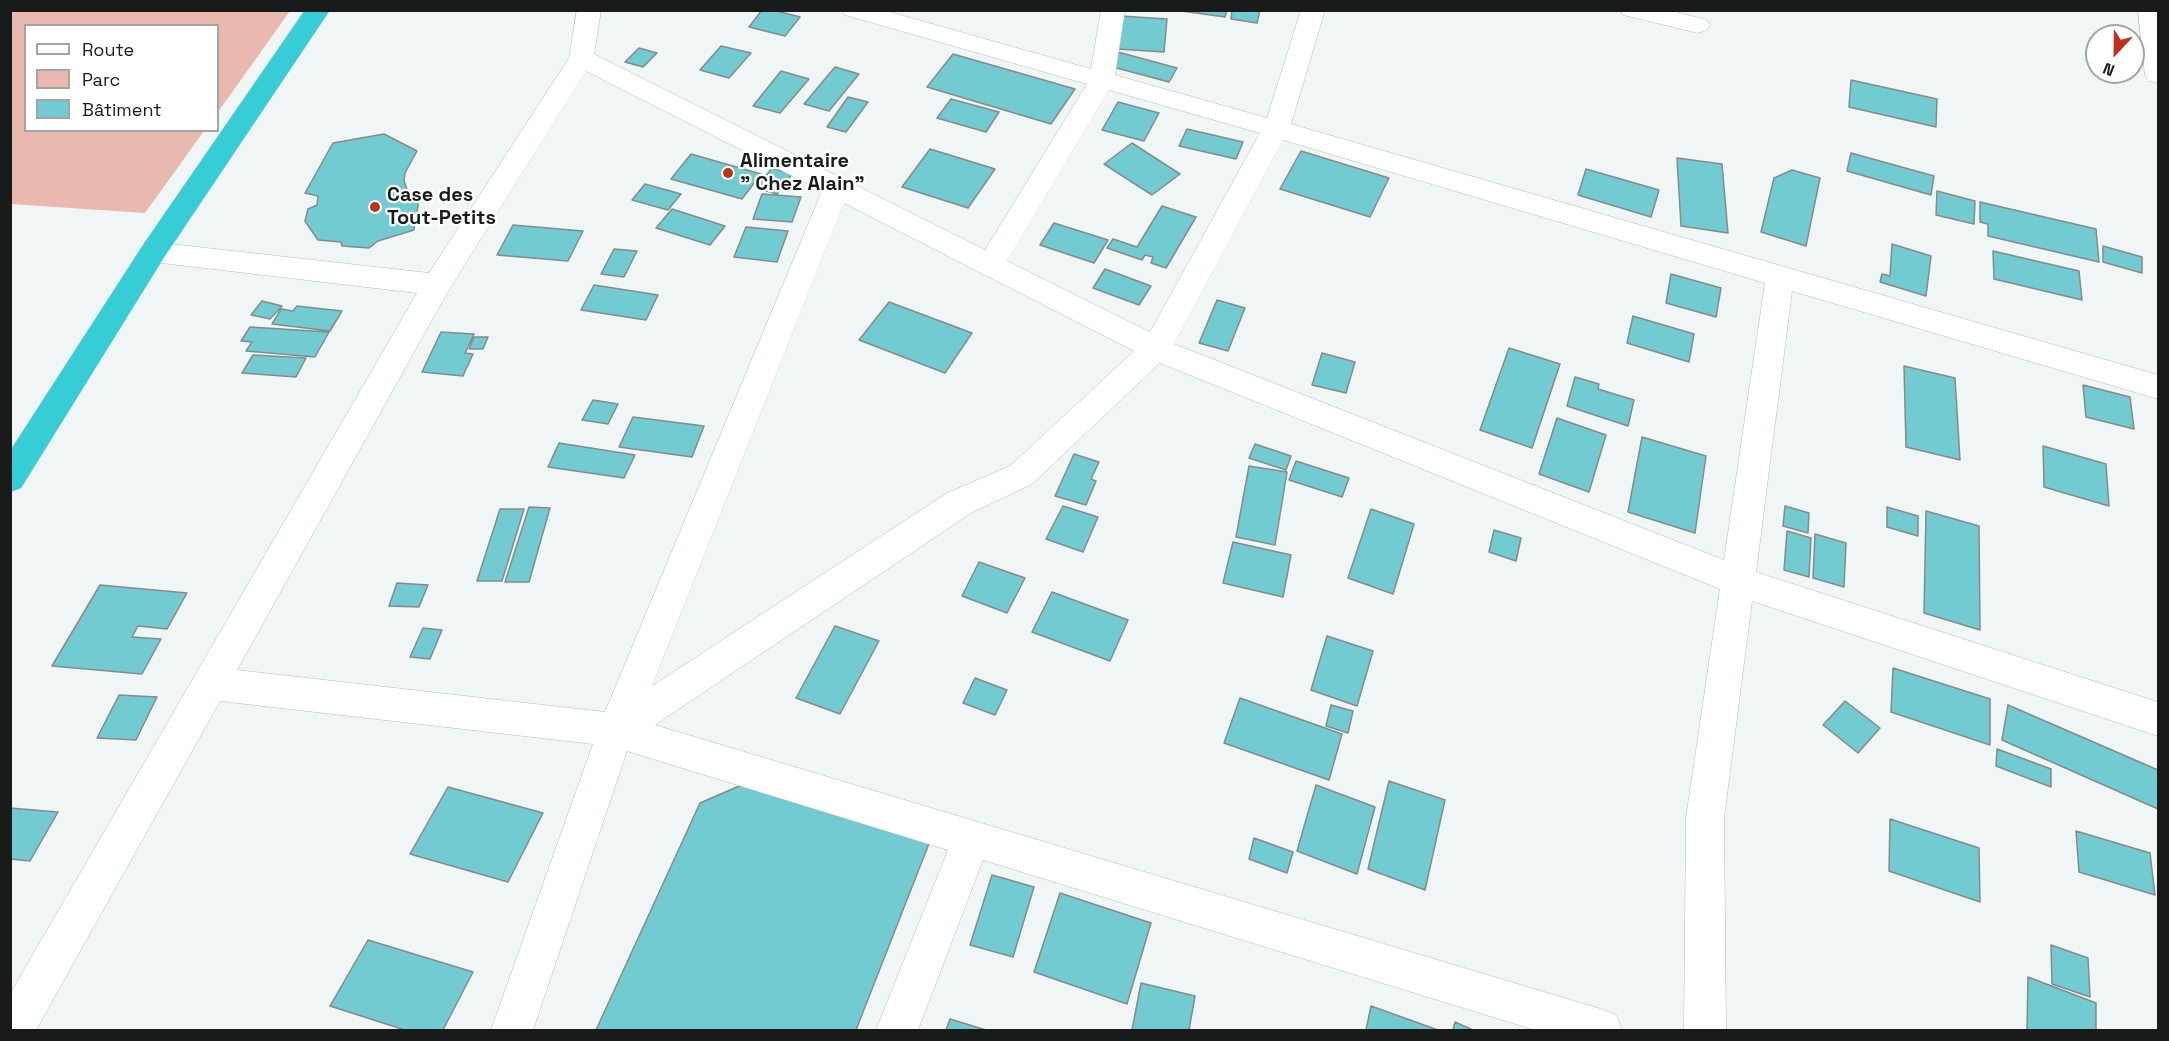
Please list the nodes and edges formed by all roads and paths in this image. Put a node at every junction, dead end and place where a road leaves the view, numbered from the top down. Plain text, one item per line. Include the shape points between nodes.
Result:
1 (318, 10) edge
2 (589, 10) edge
3 (854, 10) edge
4 (1113, 10) edge
5 (1313, 10) edge
6 (1632, 10) edge
7 (2150, 10) edge
8 (1698, 25) dead end
9 (581, 58) junction
10 (2158, 75) edge
11 (1102, 80) junction
12 (1276, 129) junction
13 (837, 187) junction
14 (153, 252) junction
15 (990, 265) junction
16 (1780, 276) junction
17 (437, 285) junction
18 (1156, 349) junction
19 (2158, 387) edge
20 (10, 479) edge
21 (1738, 581) junction
22 (210, 682) junction
23 (2158, 719) edge
24 (616, 730) junction
25 (972, 838) junction
26 (13, 1030) edge
27 (512, 1030) edge
28 (897, 1030) edge
29 (1601, 1030) edge
30 (1705, 1030) edge

1 - 14 highway
2 - 9 street
3 - 11 street
4 - 11 street
5 - 12 street
6 - 8 street
7 - 10 street
9 - 13 street
9 - 17 street
11 - 12 street
11 - 15 street
12 - 16 street
12 - 18 street
13 - 15 street
13 - 24 street
14 - 17 street
14 - 20 highway
15 - 18 street
16 - 19 street
16 - 21 street
17 - 22 street
18 - 21 street
18 - 24 street via 1021,475 959,503
21 - 23 street
21 - 30 street via 1705,818
22 - 24 street
22 - 26 street
24 - 25 street
24 - 27 street
25 - 28 street
25 - 29 street

